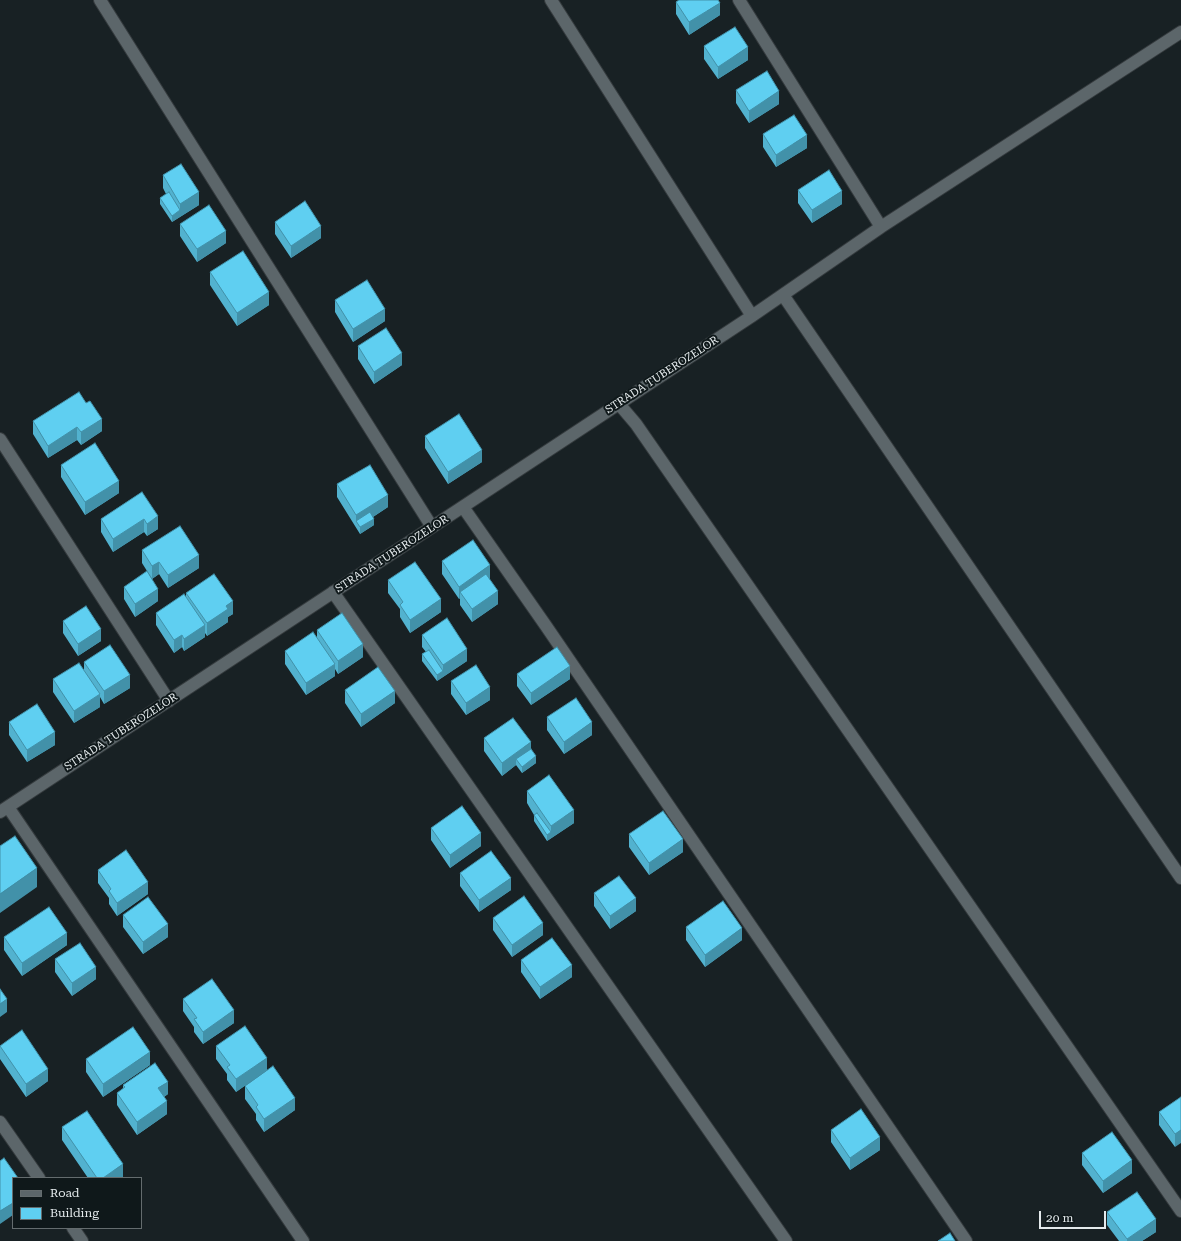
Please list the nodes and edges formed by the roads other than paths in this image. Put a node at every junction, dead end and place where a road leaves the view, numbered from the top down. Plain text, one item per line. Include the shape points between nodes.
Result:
1 (100, 0) edge
2 (550, 0) edge
3 (739, 0) edge
4 (1181, 32) edge
5 (881, 227) junction
6 (783, 295) junction
7 (752, 316) junction
8 (619, 404) junction
9 (0, 439) edge
10 (463, 507) junction
11 (432, 527) junction
12 (333, 592) junction
13 (169, 701) junction
14 (4, 810) edge
15 (1181, 878) edge
16 (0, 1122) edge
17 (38, 1177) edge
18 (1181, 1211) edge
19 (74, 1229) edge
20 (82, 1241) edge
21 (303, 1241) edge
22 (786, 1241) edge
23 (966, 1241) edge

1 - 11 street
2 - 7 street
3 - 5 street
4 - 5 street, STRADA TUBEROZELOR
5 - 6 street, STRADA TUBEROZELOR
6 - 7 street, STRADA TUBEROZELOR
6 - 15 street
7 - 8 street, STRADA TUBEROZELOR
8 - 10 street, STRADA TUBEROZELOR
8 - 18 street via 636,424
9 - 13 street
10 - 11 street, STRADA TUBEROZELOR
10 - 23 street
11 - 12 street, STRADA TUBEROZELOR
12 - 13 street, STRADA TUBEROZELOR
12 - 22 street
13 - 14 street, STRADA TUBEROZELOR
14 - 21 street
16 - 17 street
19 - 20 street

